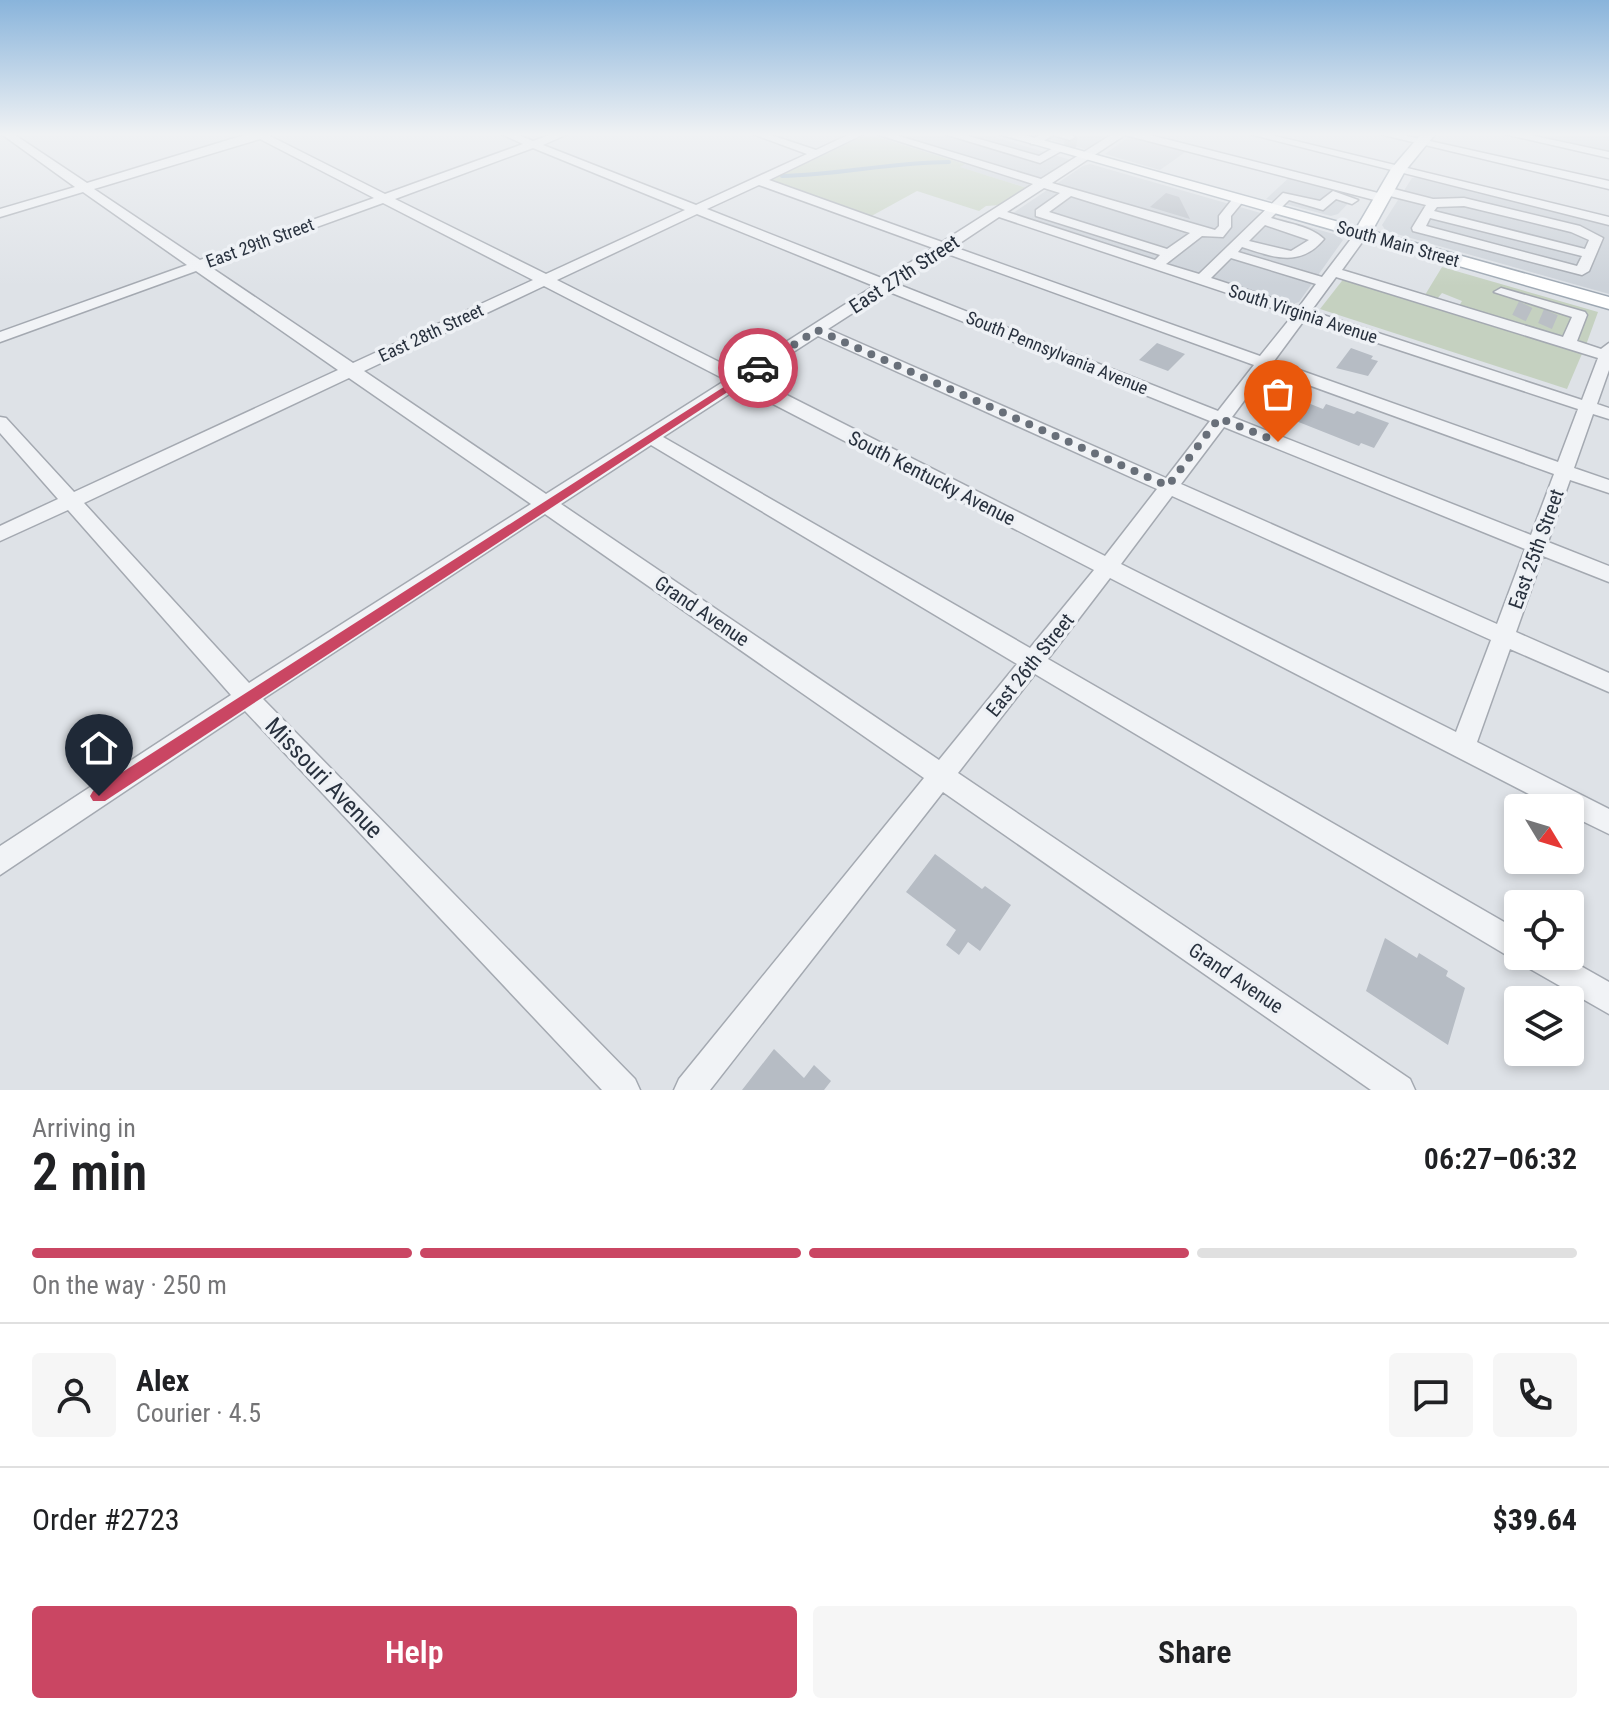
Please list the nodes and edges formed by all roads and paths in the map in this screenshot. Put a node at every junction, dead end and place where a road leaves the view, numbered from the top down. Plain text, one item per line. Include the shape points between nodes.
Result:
1 (77, 184) edge
2 (97, 184) edge
3 (354, 184) edge
4 (424, 184) edge
5 (631, 184) edge
6 (753, 184) edge
7 (767, 184) edge
8 (1042, 184) joint
9 (1197, 184) edge
10 (1324, 184) edge
11 (1390, 184) edge
12 (1458, 184) edge
13 (83, 188) junction
14 (1069, 192) junction
15 (382, 199) junction
16 (1239, 199) junction
17 (1382, 199) junction
18 (1435, 205) junction
19 (697, 210) junction
20 (0, 213) edge
21 (998, 213) junction
22 (1269, 215) junction
23 (1609, 221) edge
24 (1094, 230) junction
25 (1200, 232) junction
26 (1362, 234) junction
27 (1079, 240) junction
28 (1240, 242) junction
29 (945, 248) junction
30 (1568, 249) junction
31 (1508, 251) junction
32 (1228, 253) junction
33 (1169, 254) junction
34 (1589, 254) junction
35 (197, 266) junction
36 (1156, 266) junction
37 (1502, 274) junction
38 (1329, 277) junction
39 (1201, 280) junction
40 (543, 281) junction
41 (887, 286) junction
42 (1501, 292) junction
43 (1609, 303) edge
44 (1522, 312) junction
45 (1301, 314) junction
46 (1485, 318) junction
47 (1547, 320) junction
48 (817, 330) junction
49 (0, 337) edge
50 (1568, 344) junction
51 (1608, 353) edge
52 (1263, 362) junction
53 (348, 372) junction
54 (739, 380) junction
55 (1587, 407) junction
56 (1609, 414) edge
57 (1219, 418) junction
58 (0, 422) edge
59 (650, 437) junction
60 (1564, 471) junction
61 (1168, 486) junction
62 (1609, 487) edge
63 (70, 501) junction
64 (546, 505) junction
65 (0, 534) edge
66 (1537, 545) junction
67 (1107, 568) junction
68 (1609, 574) edge
69 (1504, 636) junction
70 (1033, 662) junction
71 (1609, 683) edge
72 (247, 697) junction
73 (1462, 749) junction
74 (940, 775) junction
75 (1609, 822) edge
76 (0, 862) edge
77 (1504, 938) edge
78 (1559, 970) edge
79 (1609, 999) edge
80 (624, 1090) edge
81 (690, 1090) edge
82 (1399, 1090) edge

1 - 13 street, Grand Avenue
2 - 13 street
3 - 15 street, South Kentucky Avenue
4 - 15 street, East 29th Street
5 - 19 street, South Pennsylvania Avenue
6 - 19 street, East 28th Street
7 - 29 street
8 - 14 street
8 - 21 street, East 27th Street
9 - 16 main road, South Main Street
10 - 17 street
11 - 17 main road
12 - 23 street
13 - 20 street
13 - 35 street, Grand Avenue
14 - 24 street via 1040,213
14 - 25 street
15 - 35 street, East 29th Street
15 - 40 street, South Kentucky Avenue
16 - 22 main road, South Main Street
16 - 25 street via 1218,234
17 - 18 street
17 - 22 street via 1333,195 1323,206 1287,196
17 - 26 main road
18 - 30 street
18 - 30 street via 1569,232 1573,236
18 - 31 street via 1418,228
18 - 34 street via 1464,202 1590,234 1596,238
19 - 40 street, East 28th Street
19 - 41 street, South Pennsylvania Avenue
21 - 27 street, South Virginia Avenue
21 - 29 street, East 27th Street
22 - 26 main road, South Main Street
22 - 28 street
22 - 28 street via 1317,239 1304,254 1294,256
24 - 27 street
24 - 33 street
25 - 33 street
26 - 37 main road, South Main Street
26 - 38 street, East 26th Street
27 - 36 street, South Virginia Avenue
28 - 32 street
29 - 41 street, East 27th Street
29 - 52 street
30 - 34 street
31 - 34 street via 1582,271
31 - 37 street
32 - 38 street
32 - 39 street
33 - 36 street
35 - 49 street, East 29th Street
35 - 53 street, Grand Avenue
36 - 39 street, South Virginia Avenue
37 - 42 street
37 - 43 main road, South Main Street
38 - 45 street, East 26th Street
38 - 46 street
39 - 45 street, South Virginia Avenue
40 - 53 street, East 28th Street
40 - 54 street, South Kentucky Avenue
41 - 48 street, East 27th Street
41 - 57 street, South Pennsylvania Avenue
42 - 44 street
42 - 46 street
44 - 46 street
44 - 47 street
44 - 47 street
45 - 52 street, East 26th Street
45 - 55 street, South Virginia Avenue
47 - 50 street
47 - 50 street via 1580,315
48 - 54 street, East 27th Street
48 - 61 street
50 - 51 street
51 - 55 street, East 25th Street
52 - 57 street, East 26th Street
52 - 60 street
53 - 63 street, East 28th Street
53 - 64 street, Grand Avenue
54 - 59 street, East 27th Street
54 - 67 street, South Kentucky Avenue
55 - 56 street, South Virginia Avenue
55 - 60 street, East 25th Street
57 - 61 street, East 26th Street
57 - 66 street, South Pennsylvania Avenue
58 - 63 street, Missouri Avenue
59 - 64 street, East 27th Street
59 - 70 street
60 - 62 street
60 - 66 street, East 25th Street
61 - 67 street, East 26th Street
61 - 69 street
63 - 65 street, East 28th Street
63 - 72 street, Missouri Avenue
64 - 72 street, East 27th Street
64 - 74 street, Grand Avenue
66 - 68 street, South Pennsylvania Avenue
66 - 69 street, East 25th Street
67 - 70 street, East 26th Street
67 - 73 street, South Kentucky Avenue
69 - 71 street
69 - 73 street, East 25th Street
70 - 74 street, East 26th Street
70 - 77 street
72 - 76 street, East 27th Street
72 - 80 street, Missouri Avenue
73 - 75 street, South Kentucky Avenue
74 - 81 street, East 26th Street
74 - 82 street, Grand Avenue
78 - 79 street

